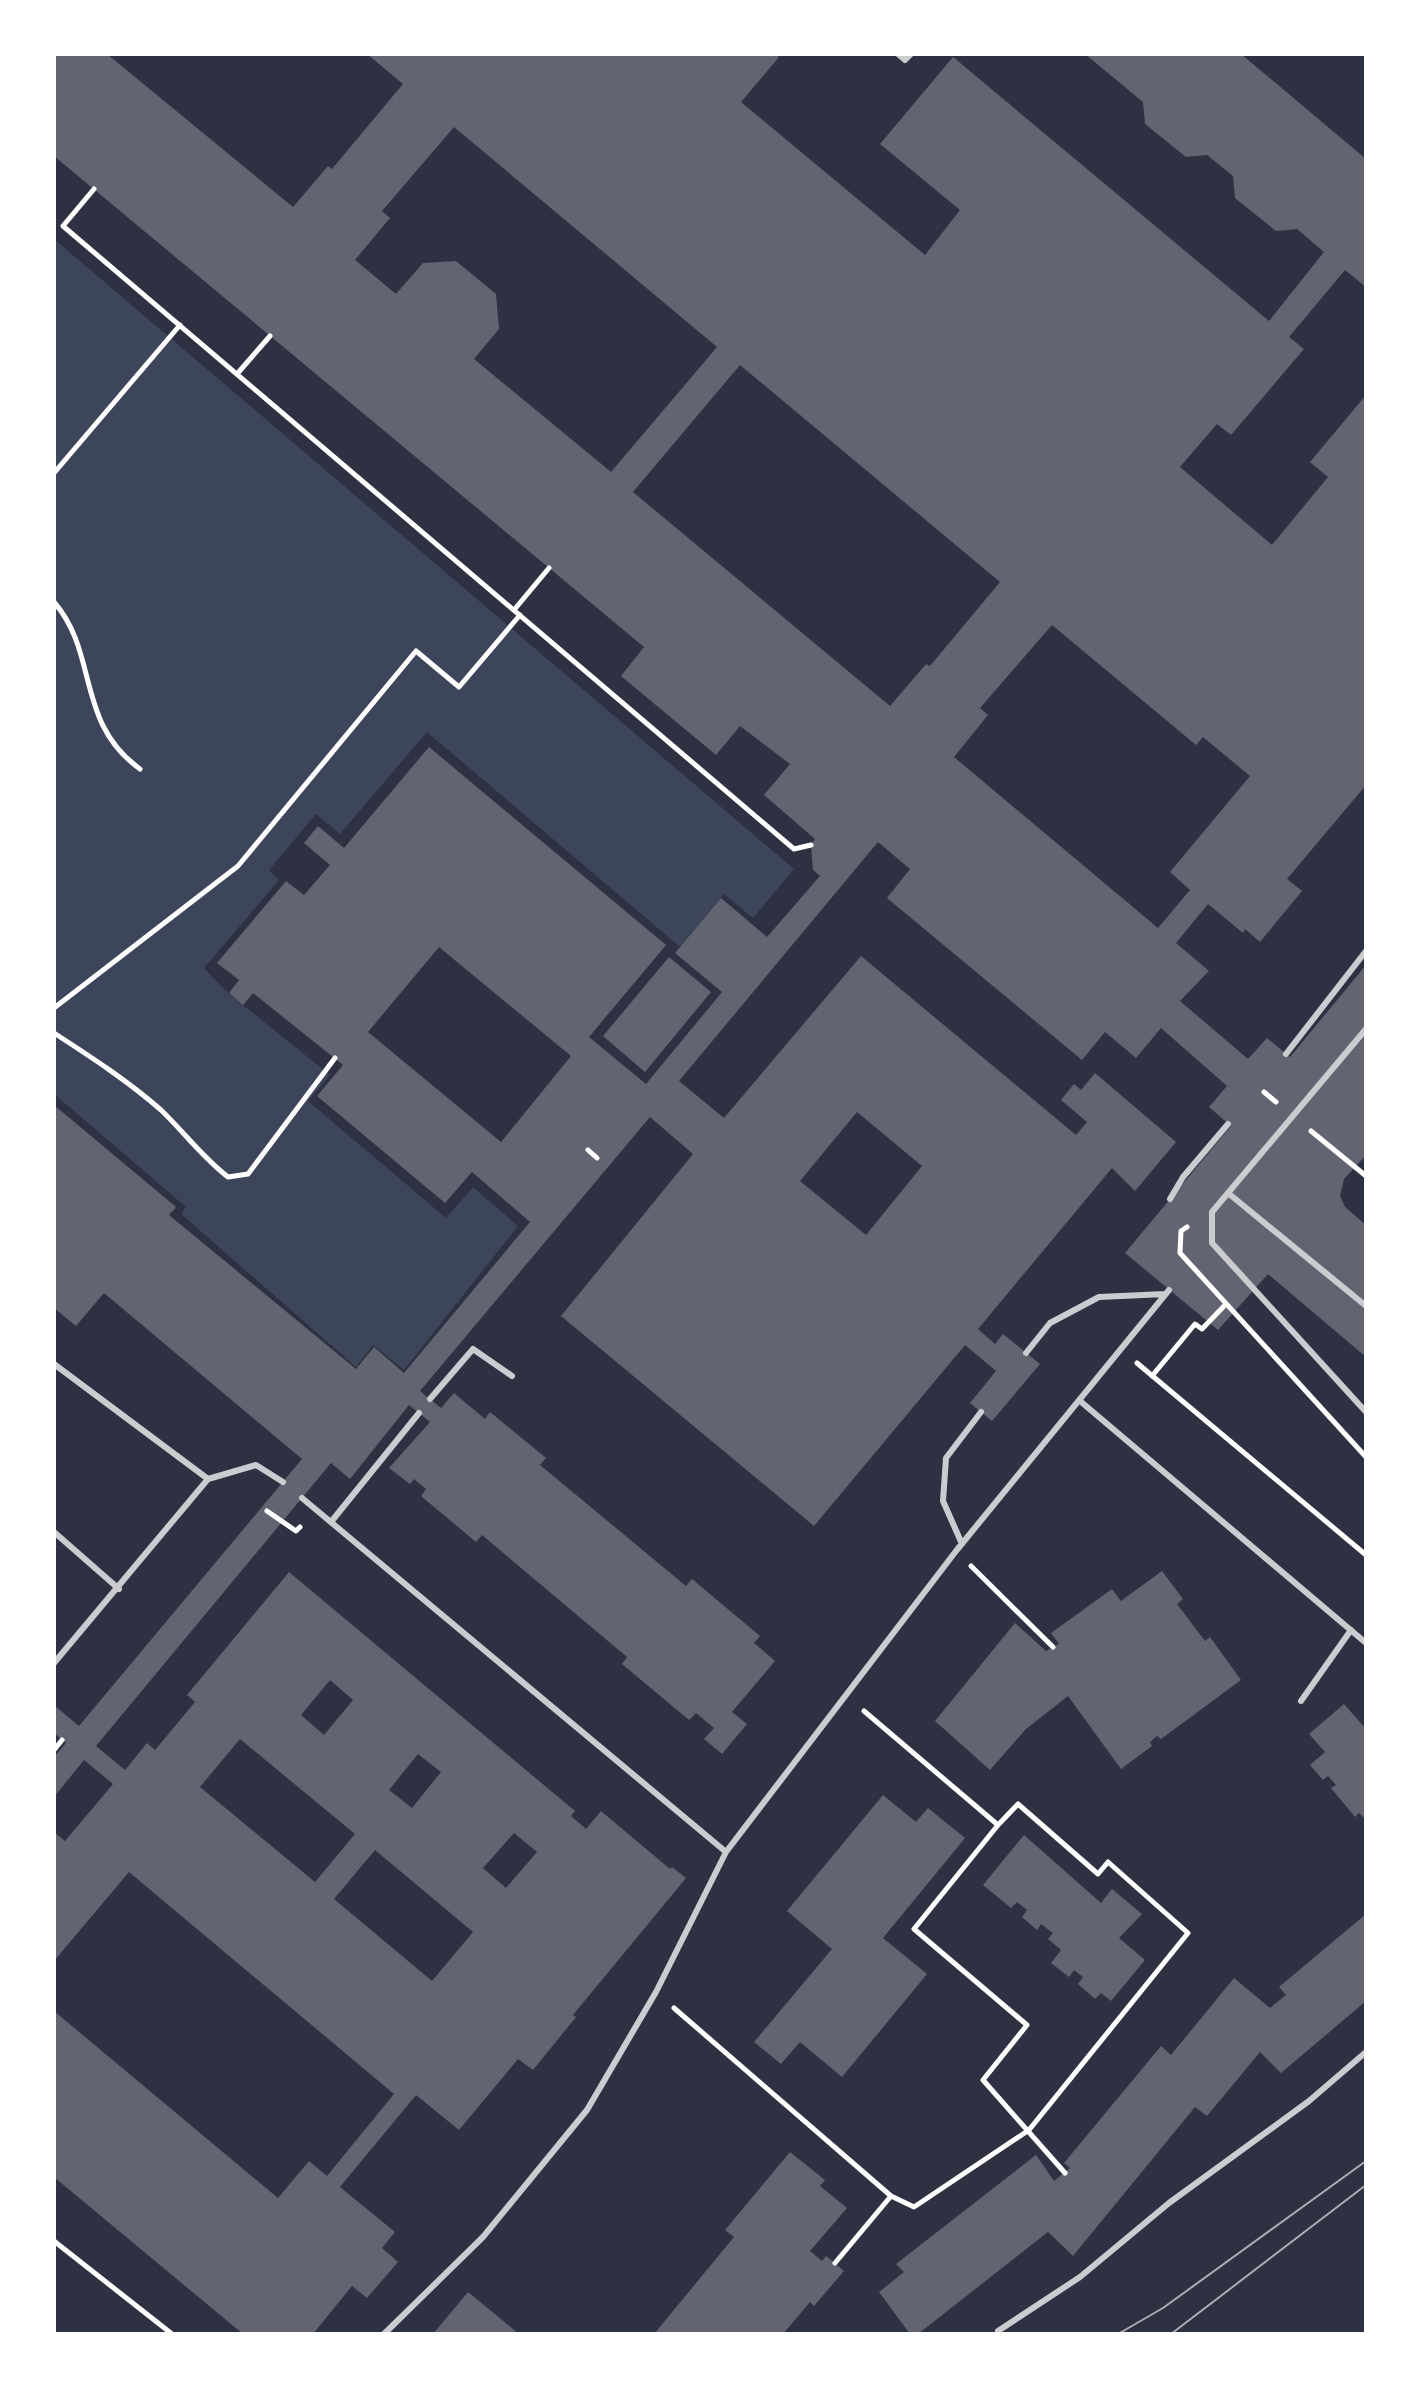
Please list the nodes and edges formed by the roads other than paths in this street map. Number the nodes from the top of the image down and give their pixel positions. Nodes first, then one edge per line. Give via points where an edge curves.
1 (898, 54) edge
2 (911, 54) edge
3 (1366, 951) edge
4 (1366, 1029) edge
5 (1286, 1054) dead end
6 (1228, 1124) dead end
7 (1228, 1193) junction
8 (1170, 1199) dead end
9 (1366, 1306) edge
10 (1026, 1353) dead end
11 (54, 1364) edge
12 (512, 1376) dead end
13 (430, 1399) dead end
14 (1080, 1401) junction
15 (981, 1412) dead end
16 (1366, 1412) edge
17 (419, 1413) dead end
18 (208, 1479) junction
19 (283, 1482) dead end
20 (302, 1498) dead end
21 (331, 1522) junction
22 (54, 1532) edge
23 (962, 1544) junction
24 (119, 1589) junction
25 (1351, 1630) junction
26 (1366, 1643) edge
27 (54, 1663) edge
28 (1301, 1701) dead end
29 (726, 1852) junction
30 (1366, 2052) edge
31 (998, 2331) dead end
32 (384, 2334) edge

1 - 2 lane via 905,60
3 - 5 lane
4 - 7 lane
6 - 8 lane
7 - 9 lane
7 - 16 lane via 1212,1212 1212,1243
10 - 14 lane via 1050,1323 1099,1297 1167,1292
11 - 18 lane
12 - 13 lane via 473,1349
14 - 23 lane
14 - 25 lane
15 - 23 lane via 946,1458 943,1501
17 - 21 lane
18 - 19 lane via 256,1465
18 - 24 lane
20 - 21 lane
21 - 29 lane
22 - 24 lane
23 - 29 lane
24 - 27 lane
25 - 26 lane
25 - 28 lane
29 - 32 lane via 656,1992 587,2110 483,2237
30 - 31 lane via 1080,2277

